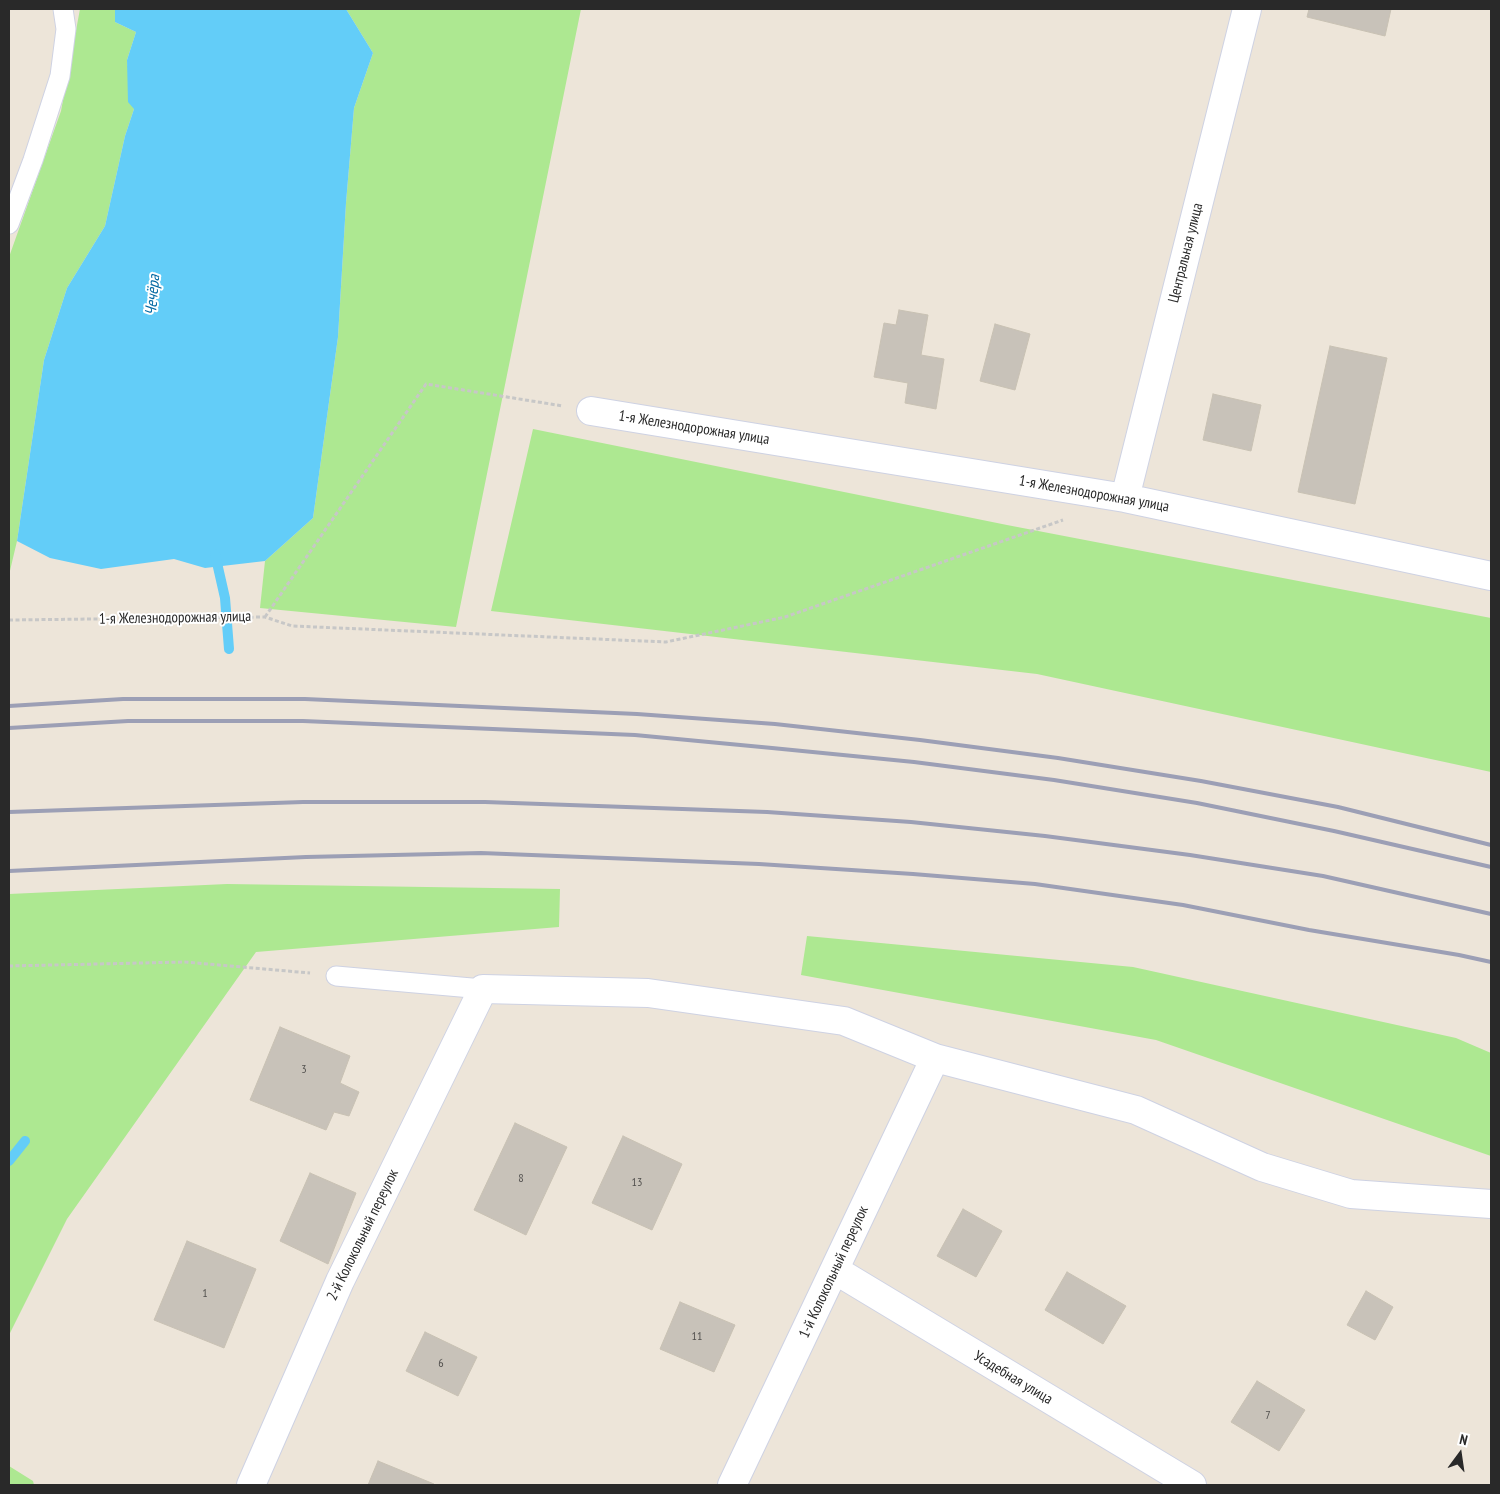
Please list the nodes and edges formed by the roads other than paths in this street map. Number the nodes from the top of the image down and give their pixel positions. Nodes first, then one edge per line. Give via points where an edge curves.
1 (63, 9) edge
2 (1247, 9) edge
3 (9, 224) edge
4 (591, 411) road end
5 (1124, 498) junction
6 (1491, 576) edge
7 (336, 976) road end
8 (483, 989) junction
9 (936, 1058) junction
10 (1491, 1204) edge
11 (835, 1270) junction
12 (251, 1485) edge
13 (732, 1485) edge
14 (1192, 1485) edge

1 - 3 lane via 66,29 60,76
2 - 5 street, Центральная улица
4 - 5 street, 1-я Железнодорожная улица
5 - 6 street, 1-я Железнодорожная улица
7 - 8 lane
8 - 9 street via 648,992 844,1021
8 - 12 street, 2-й Колокольный переулок via 340,1281
9 - 10 street via 1136,1110 1262,1167 1351,1194
9 - 11 street, 1-й Колокольный переулок
11 - 13 street, 1-й Колокольный переулок
11 - 14 street, Усадебная улица

